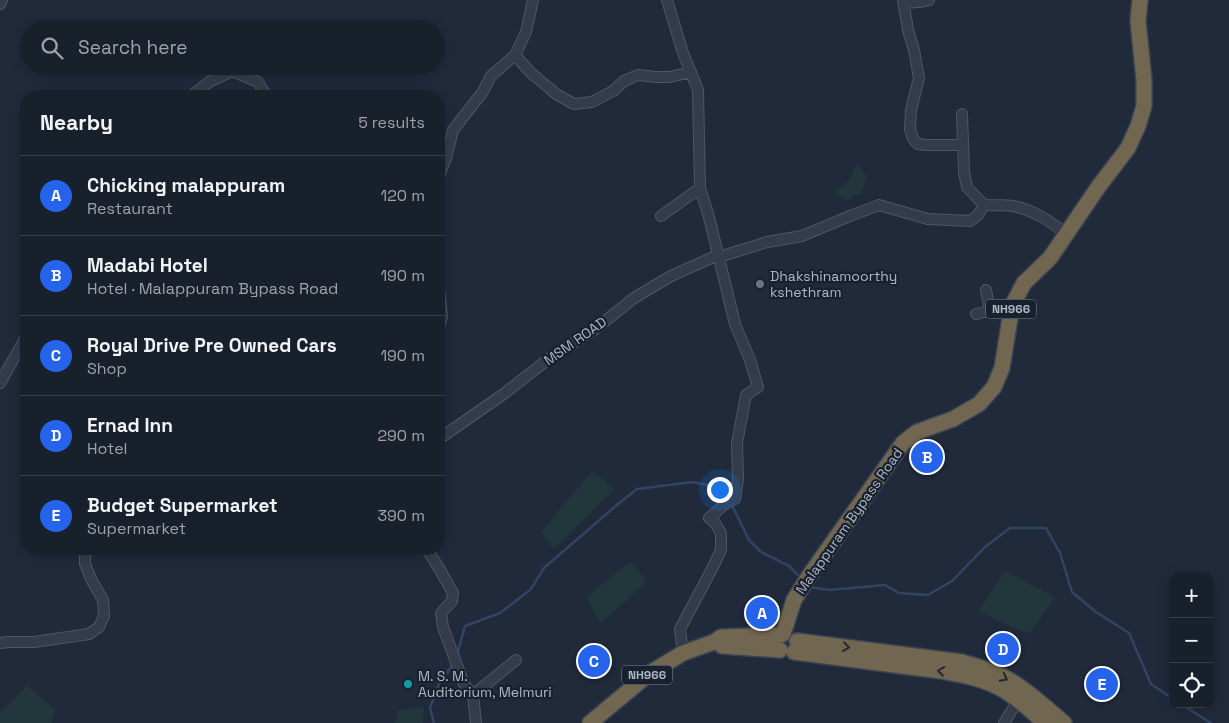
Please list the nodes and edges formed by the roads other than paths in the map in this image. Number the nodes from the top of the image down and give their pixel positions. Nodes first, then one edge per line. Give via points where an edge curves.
1 (2, 0) edge
2 (533, 0) edge
3 (668, 0) edge
4 (929, 0) edge
5 (1140, 0) edge
6 (903, 1) edge
7 (0, 4) edge
8 (515, 55) junction
9 (691, 72) junction
10 (224, 75) edge
11 (241, 75) edge
12 (199, 90) edge
13 (263, 90) edge
14 (962, 114) dead end
15 (963, 145) junction
16 (445, 161) edge
17 (700, 188) junction
18 (984, 205) junction
19 (662, 216) dead end
20 (1066, 234) junction
21 (718, 256) junction
22 (986, 290) dead end
23 (1012, 306) junction
24 (990, 311) junction
25 (976, 314) dead end
26 (20, 347) edge
27 (0, 382) edge
28 (445, 435) edge
29 (85, 555) edge
30 (431, 555) edge
31 (789, 641) junction
32 (0, 643) edge
33 (684, 654) junction
34 (516, 660) dead end
35 (473, 695) junction
36 (1018, 700) junction
37 (476, 723) edge
38 (590, 723) edge
39 (1004, 723) edge
40 (1045, 723) edge
41 (1064, 723) edge

1 - 7 street
2 - 8 street via 526,32
3 - 9 street
4 - 6 street
5 - 20 highway, Malappuram Bypass Road / NH966 via 1144,106 1138,126 1128,148
6 - 15 street via 919,78 911,110 913,139 926,146
8 - 9 street via 556,94 574,104 592,102 638,75 656,78
8 - 16 street via 490,76 482,94 453,130
9 - 17 street via 698,90
10 - 12 street
11 - 13 street via 258,82
14 - 15 street
15 - 18 street via 967,187
17 - 19 street
17 - 21 street
18 - 20 street via 1013,206 1031,211
18 - 21 street, MSM ROAD via 970,221 928,219 879,205 802,236
20 - 23 highway, Malappuram Bypass Road / NH966 via 1050,258 1024,283
21 - 28 street, MSM ROAD via 671,276 634,298
21 - 33 street via 735,324 758,387 746,395 737,443 738,480 730,501 709,518 716,523 720,533 721,550 680,629
22 - 24 street
23 - 24 street
23 - 31 highway, Malappuram Bypass Road / NH966 via 1002,368 994,387 979,404 953,419 917,432 903,443 794,600
24 - 25 street
26 - 27 street
29 - 32 street via 91,580 103,600 104,616 99,627 89,634
30 - 35 street via 453,593 452,601 442,613 443,627 464,684
31 - 33 highway, NH966 via 735,646 714,642
36 -> 31 highway via 1004,690 962,675
31 -> 41 highway via 962,662 979,667 1016,684
33 - 38 highway, NH966 via 650,673
34 - 35 street
35 - 37 street
36 - 39 street
36 - 40 highway

